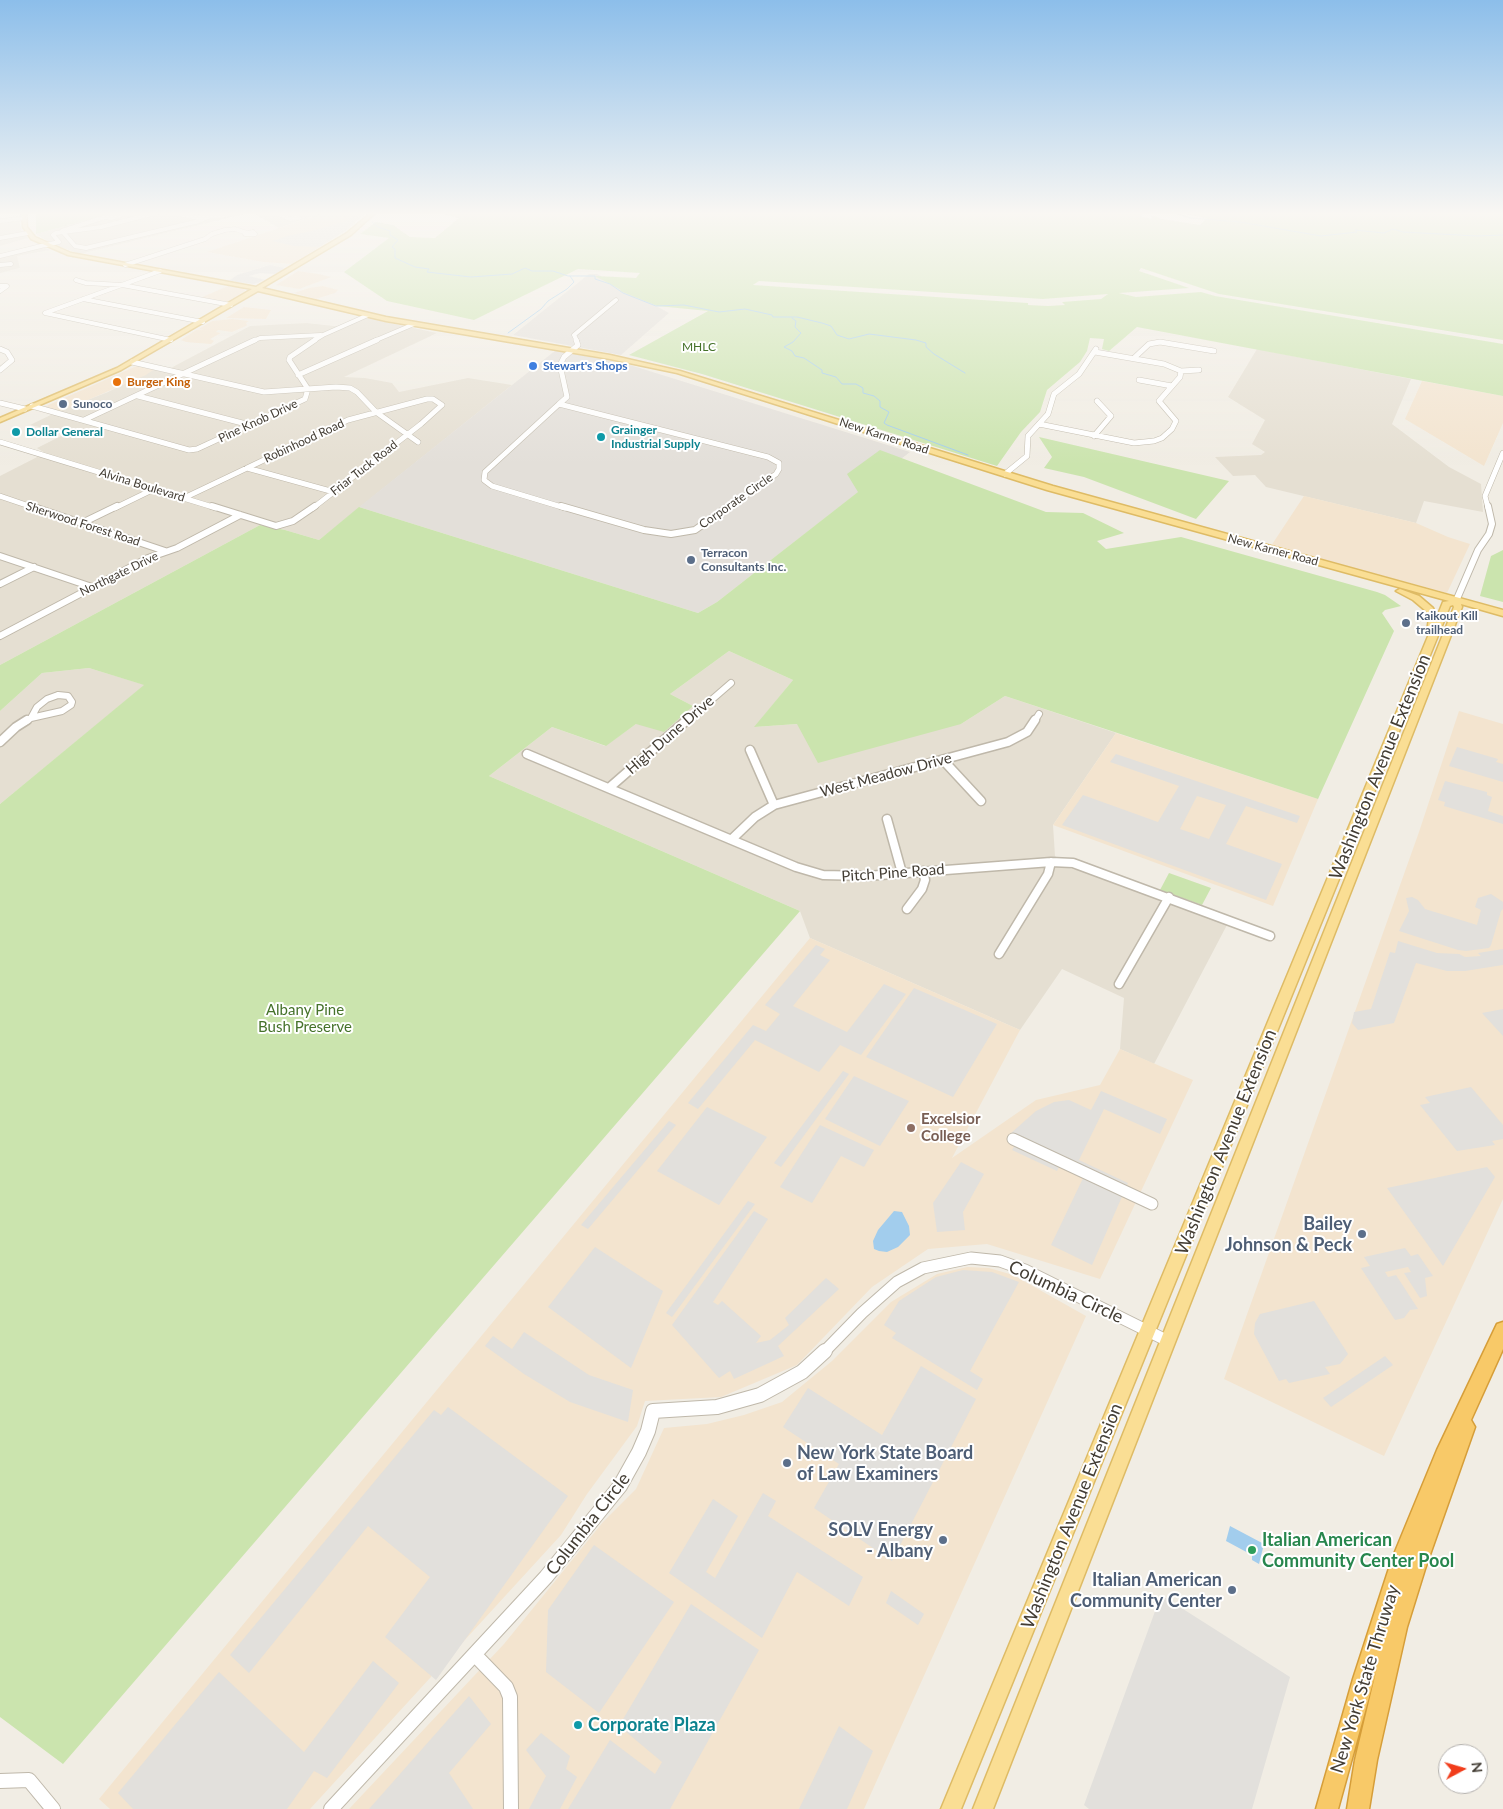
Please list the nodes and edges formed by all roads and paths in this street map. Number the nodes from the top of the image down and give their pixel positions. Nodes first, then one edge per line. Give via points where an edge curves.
1 (89, 296) edge
2 (184, 296) edge
3 (245, 296) edge
4 (292, 296) edge
5 (82, 299) junction
6 (616, 300) dead end
7 (231, 305) junction
8 (368, 315) junction
9 (203, 322) junction
10 (414, 324) junction
11 (324, 335) junction
12 (171, 340) junction
13 (0, 349) edge
14 (571, 350) junction
15 (1214, 351) dead end
16 (589, 353) junction
17 (564, 357) junction
18 (1134, 358) junction
19 (132, 362) junction
20 (0, 370) edge
21 (1200, 370) dead end
22 (1181, 371) junction
23 (186, 373) junction
24 (298, 374) junction
25 (1139, 380) dead end
26 (1172, 386) junction
27 (308, 389) junction
28 (138, 396) junction
29 (1096, 401) dead end
30 (0, 403) edge
31 (560, 404) junction
32 (32, 406) junction
33 (442, 407) joint
34 (0, 408) edge
35 (25, 409) junction
36 (376, 412) junction
37 (16, 413) junction
38 (0, 420) edge
39 (84, 420) junction
40 (1038, 424) junction
41 (250, 425) junction
42 (407, 435) junction
43 (1094, 436) junction
44 (0, 442) edge
45 (418, 442) dead end
46 (1147, 443) junction
47 (1154, 449) dead end
48 (1503, 453) edge
49 (247, 468) junction
50 (1005, 474) junction
51 (154, 489) junction
52 (334, 492) junction
53 (0, 496) edge
54 (184, 498) junction
55 (240, 515) junction
56 (82, 523) junction
57 (284, 525) joint
58 (165, 551) junction
59 (0, 556) edge
60 (34, 567) junction
61 (1347, 571) junction
62 (0, 584) edge
63 (92, 587) junction
64 (1456, 601) junction
65 (1503, 613) edge
66 (0, 636) edge
67 (1428, 648) junction
68 (731, 683) dead end
69 (1039, 714) dead end
70 (31, 718) junction
71 (0, 742) edge
72 (750, 750) dead end
73 (527, 754) dead end
74 (944, 760) junction
75 (609, 788) junction
76 (981, 801) dead end
77 (774, 805) junction
78 (887, 819) dead end
79 (732, 839) junction
80 (1051, 862) junction
81 (923, 871) junction
82 (902, 873) junction
83 (1170, 897) junction
84 (907, 909) dead end
85 (1270, 936) dead end
86 (999, 954) dead end
87 (1119, 984) dead end
88 (1013, 1139) dead end
89 (1152, 1204) dead end
90 (1503, 1330) edge
91 (1148, 1331) junction
92 (1168, 1341) junction
93 (1493, 1355) junction
94 (475, 1655) junction
95 (0, 1781) edge
96 (53, 1809) edge
97 (331, 1809) edge
98 (511, 1809) edge
99 (951, 1809) edge
100 (983, 1809) edge
101 (1327, 1809) edge
102 (1358, 1809) edge

1 - 5 street
2 - 7 street
3 - 7 main road
4 - 8 main road, New Karner Road
5 - 9 street
5 - 12 street via 45,313
6 - 14 street via 577,331 574,335 578,345
7 - 9 main road
8 - 10 main road, New Karner Road
8 - 11 street, Pine Knob Drive
9 - 12 main road
10 - 14 main road, New Karner Road
10 - 24 street
11 - 23 street via 263,337
11 - 24 street, Pine Knob Drive via 289,358
12 - 19 main road
13 - 20 street via 7,352 12,360
14 - 16 main road, New Karner Road
14 - 17 street
15 - 18 street via 1160,342 1149,344
16 - 17 street
16 - 50 main road, New Karner Road via 690,375
17 - 31 street via 560,368 568,394
18 - 22 street
18 - 40 street via 1096,350 1079,374 1054,394 1048,414
19 - 23 street
19 - 32 main road
21 - 22 street
22 - 26 street
23 - 27 street via 264,392
23 - 28 street
24 - 27 street, Pine Knob Drive
25 - 26 street
26 - 46 street via 1159,401 1174,416 1175,425 1162,438
27 - 36 street via 350,388
27 - 41 street, Pine Knob Drive via 305,399
28 - 39 street
28 - 41 street
29 - 43 street via 1111,416
30 - 35 street
31 - 31 street, Corporate Circle via 485,472 484,480 492,486 570,509 644,530 671,534 694,530 704,524 779,469 779,463 768,456
32 - 35 main road
32 - 39 street
33 - 36 street, Robinhood Road via 430,398
33 - 42 street, Friar Tuck Road
34 - 37 street
35 - 37 main road
36 - 42 street
36 - 49 street, Robinhood Road via 339,423
37 - 38 main road
39 - 41 street, Pine Knob Drive via 194,450
40 - 43 street
40 - 50 street via 1028,436 1024,460
42 - 45 street
42 - 52 street, Friar Tuck Road
43 - 46 street via 1126,443
44 - 51 street, Alvina Boulevard
46 - 47 street
48 - 64 street via 1485,496 1492,524 1489,534 1478,550
49 - 52 street
49 - 54 street, Robinhood Road
50 - 61 main road, New Karner Road
51 - 54 street, Alvina Boulevard
51 - 56 street
52 - 57 street, Friar Tuck Road via 301,517
53 - 56 street, Sherwood Forest Road
54 - 55 street, Alvina Boulevard
55 - 57 street, Alvina Boulevard via 270,525
55 - 58 street, Northgate Drive
56 - 58 street, Sherwood Forest Road
58 - 63 street, Northgate Drive
59 - 60 street
60 - 62 street
60 - 63 street
61 - 64 main road, New Karner Road
61 - 67 main road via 1410,595 1426,606 1433,618
63 - 66 street, Northgate Drive
64 - 65 main road, New Karner Road
64 - 67 main road, Washington Avenue Extension via 1446,604
64 - 92 main road, Washington Avenue Extension via 1458,607
67 - 91 main road, Washington Avenue Extension
68 - 75 street, High Dune Drive
69 - 74 street, West Meadow Drive via 1022,736
70 - 70 street via 67,708 71,705 71,698 52,696 37,708
70 - 71 street
72 - 77 street
73 - 75 street, Pitch Pine Road
74 - 76 street
74 - 77 street, West Meadow Drive
75 - 79 street, Pitch Pine Road
77 - 79 street, West Meadow Drive via 755,817
78 - 82 street
79 - 82 street, Pitch Pine Road via 823,875
80 - 81 street, Pitch Pine Road
80 - 83 street, Pitch Pine Road via 1082,865
80 - 86 street via 1048,874
81 - 82 street, Pitch Pine Road
81 - 84 street via 922,889
83 - 85 street, Pitch Pine Road
83 - 87 street
88 - 89 street
90 - 93 highway, New York State Thruway
91 - 92 street, Columbia Circle
91 - 94 street, Columbia Circle via 1030,1272 1000,1261 971,1258 923,1268 897,1282 818,1359 779,1386 760,1395 717,1406 653,1411 648,1432 620,1486 546,1578
91 - 99 main road, Washington Avenue Extension
92 - 100 main road, Washington Avenue Extension
93 - 101 highway, New York State Thruway via 1444,1457 1402,1560 1363,1679
93 - 102 highway via 1431,1523 1397,1627
94 - 97 street, Columbia Circle
94 - 98 street via 506,1687 510,1697
95 - 96 street via 30,1780

